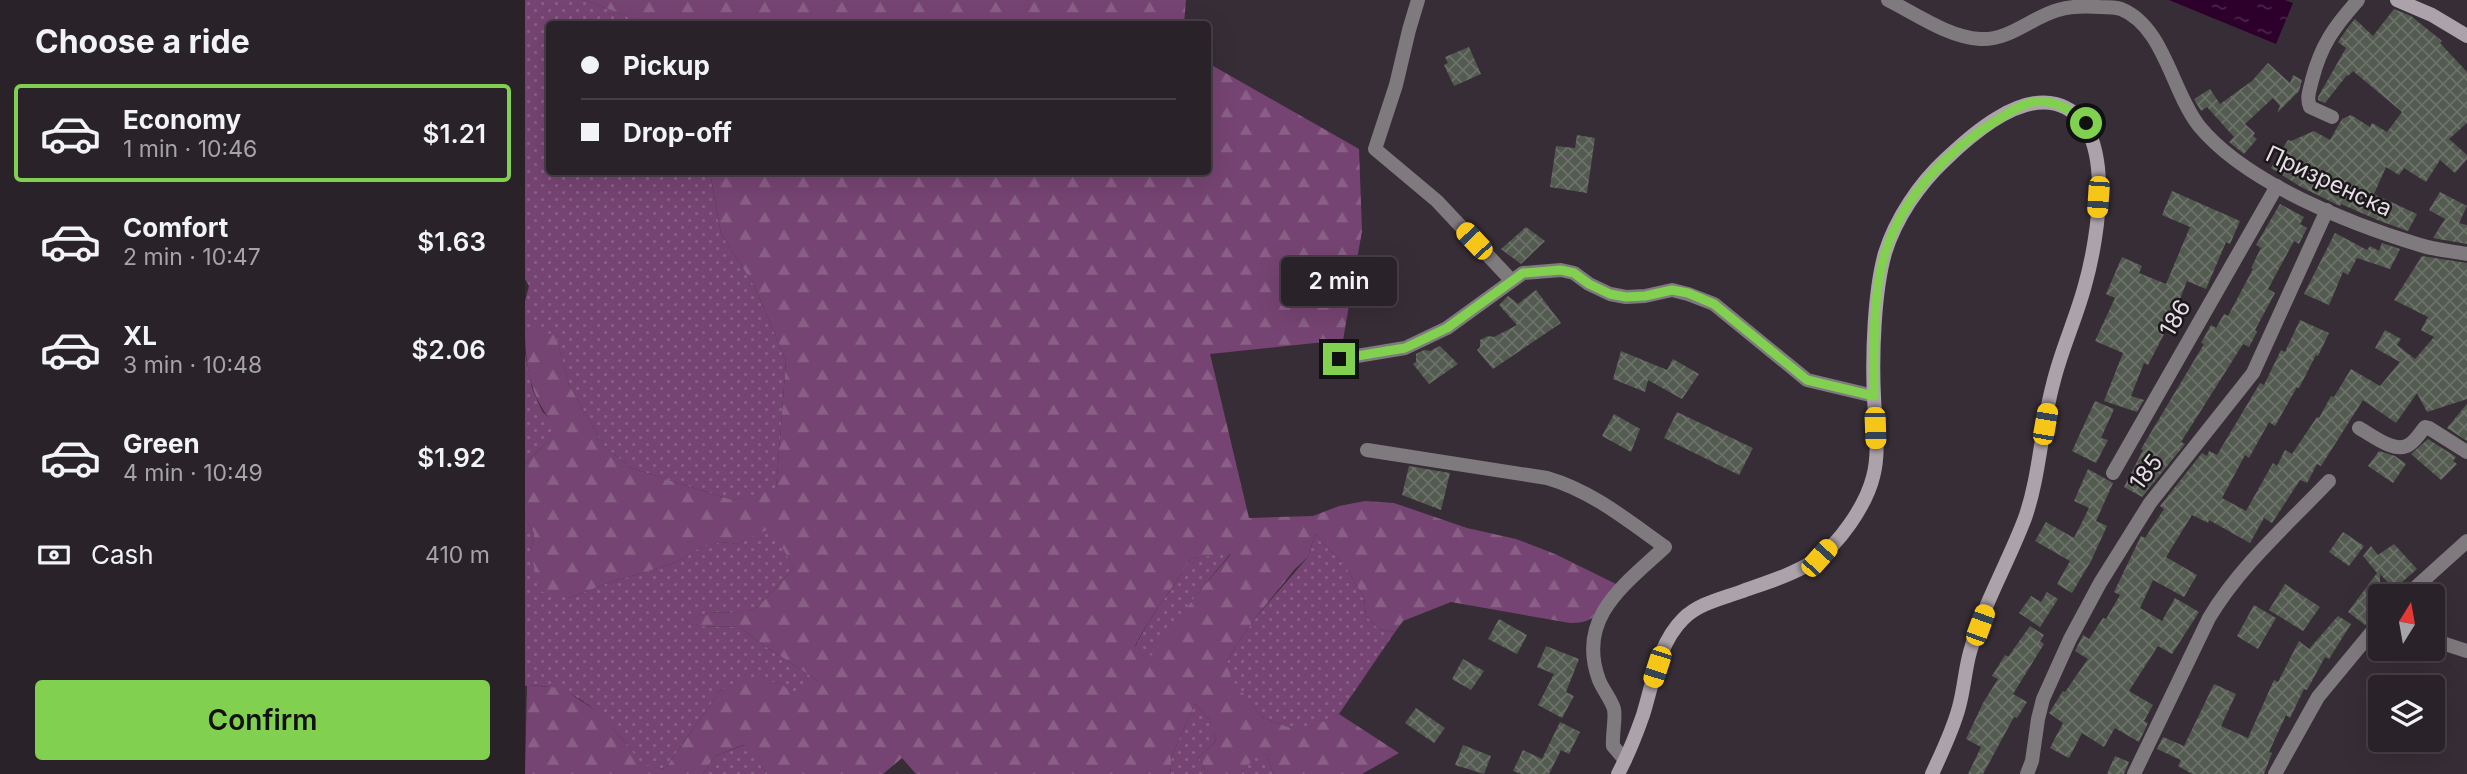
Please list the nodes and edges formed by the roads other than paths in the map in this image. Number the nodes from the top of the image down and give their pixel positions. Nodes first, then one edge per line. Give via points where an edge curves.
1 (1418, 0) edge
2 (1888, 0) edge
3 (2358, 0) edge
4 (2397, 0) edge
5 (2467, 36) edge
6 (2332, 117) dead end
7 (2277, 186) junction
8 (2327, 210) junction
9 (2467, 254) edge
10 (1511, 280) junction
11 (1339, 359) dead end
12 (1874, 396) junction
13 (2359, 428) dead end
14 (1367, 450) dead end
15 (2467, 452) edge
16 (2113, 473) dead end
17 (2329, 481) dead end
18 (2467, 541) edge
19 (2420, 584) edge
20 (2368, 637) edge
21 (2445, 644) edge
22 (2467, 651) edge
23 (1625, 760) junction
24 (1618, 774) edge
25 (1932, 774) edge
26 (2027, 774) edge
27 (2134, 774) edge
28 (2275, 774) edge

1 - 10 street via 1375,149 1437,201
2 - 7 street, Призренска via 1953,33 1980,40 1999,37 2057,10 2120,8 2148,29 2198,124 2223,152
3 - 6 street via 2334,27 2319,56 2307,99 2310,107
4 - 5 main road
7 - 8 street, Призренска
7 - 16 street, 186
8 - 9 street, Призренска via 2422,246
8 - 26 street, 185 via 2253,373 2150,503 2070,639 2043,699
10 - 11 street via 1447,328 1405,348
10 - 12 street via 1523,273 1561,270 1626,297 1672,290 1688,293 1714,304 1807,380
12 - 23 main road via 1874,477 1853,521 1819,558 1706,604 1681,621 1664,649
12 - 25 main road via 1875,324 1885,254 1909,203 1947,158 2016,108 2034,102 2074,111 2086,123 2096,152 2095,242 2051,391 2025,516 1970,650 1959,705
13 - 15 street via 2400,448 2408,446 2425,427 2430,428
14 - 23 street via 1571,485 1665,547 1607,604 1592,646 1600,681 1614,709 1613,746
17 - 27 street via 2222,595
18 - 19 street
20 - 28 street via 2318,697
21 - 22 street
23 - 24 main road

